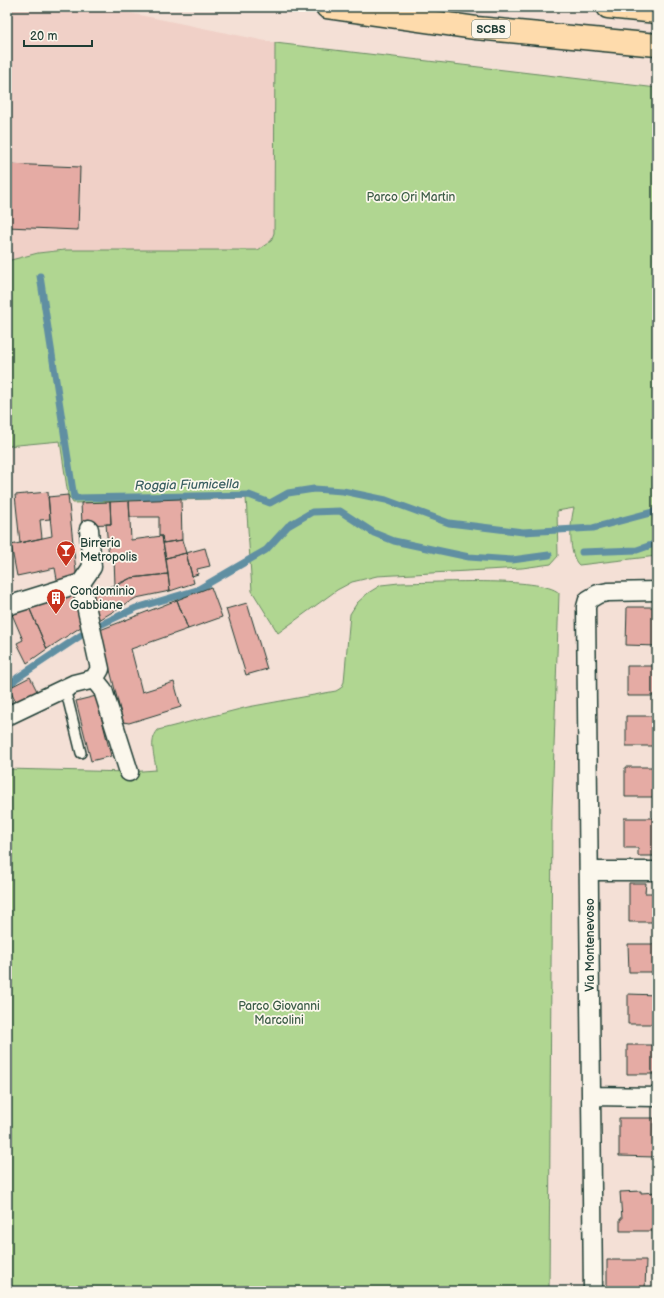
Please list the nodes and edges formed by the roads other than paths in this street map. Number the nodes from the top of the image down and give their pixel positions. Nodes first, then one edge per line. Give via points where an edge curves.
1 (327, 7) edge
2 (608, 7) edge
3 (657, 12) edge
4 (657, 45) edge
5 (89, 529) dead end
6 (81, 583) junction
7 (657, 591) edge
8 (7, 606) edge
9 (94, 679) junction
10 (65, 688) junction
11 (7, 716) edge
12 (81, 753) dead end
13 (129, 772) dead end
14 (590, 871) junction
15 (657, 872) edge
16 (590, 1096) junction
17 (657, 1097) edge
18 (593, 1291) edge

1 - 4 highway, SCBS via 476,28
2 - 3 highway
5 - 6 street via 92,567
6 - 8 street
6 - 9 street via 100,670
7 - 14 street, Via Montenevoso via 598,594 588,600 586,607
9 - 10 street
9 - 13 street via 103,690
10 - 11 street
10 - 12 lane
14 - 15 street
14 - 16 street, Via Montenevoso
16 - 17 street
16 - 18 street, Via Montenevoso

